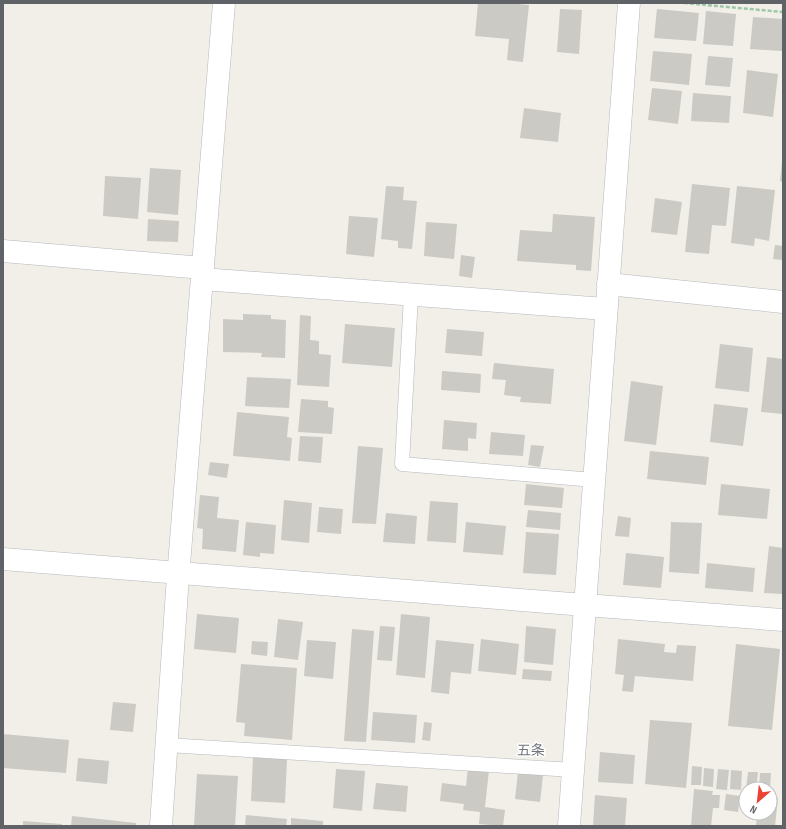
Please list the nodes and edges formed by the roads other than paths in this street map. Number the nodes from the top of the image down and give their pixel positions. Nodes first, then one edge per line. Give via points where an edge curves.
1 (224, 3) edge
2 (629, 3) edge
3 (3, 251) edge
4 (203, 273) junction
5 (608, 284) junction
6 (411, 295) junction
7 (783, 302) edge
8 (606, 309) junction
9 (594, 480) junction
10 (3, 559) edge
11 (179, 572) junction
12 (585, 605) junction
13 (783, 620) edge
14 (167, 745) junction
15 (574, 770) junction
16 (161, 826) edge
17 (569, 826) edge

1 - 4 street
2 - 5 street
3 - 4 street
4 - 6 street
4 - 11 street
5 - 7 street
5 - 8 street
6 - 8 street
6 - 9 lane via 402,464
8 - 9 street
9 - 12 street
10 - 11 street
11 - 12 street
11 - 14 street
12 - 13 street
12 - 15 street
14 - 15 lane
14 - 16 street
15 - 17 street

